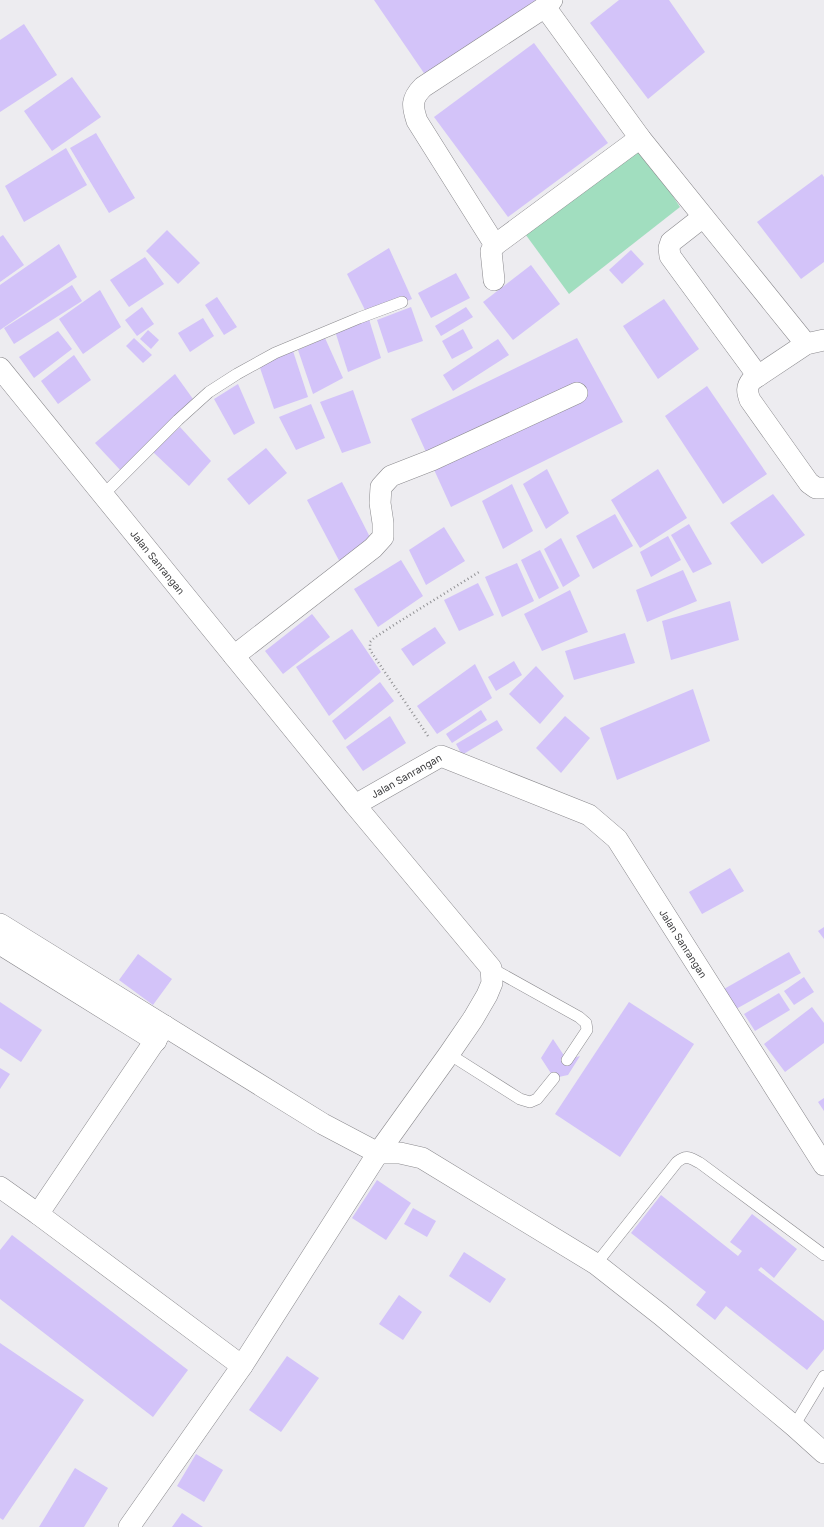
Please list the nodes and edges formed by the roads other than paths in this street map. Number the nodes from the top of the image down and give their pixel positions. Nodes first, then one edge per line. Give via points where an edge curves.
1 (549, 3) edge
2 (640, 138) junction
3 (703, 217) junction
4 (495, 245) junction
5 (494, 280) dead end
6 (402, 302) dead end
7 (815, 342) edge
8 (0, 368) edge
9 (758, 376) junction
10 (577, 392) dead end
11 (824, 488) edge
12 (103, 495) junction
13 (234, 656) junction
14 (355, 805) junction
15 (0, 924) edge
16 (0, 944) edge
17 (491, 968) junction
18 (161, 1034) junction
19 (450, 1054) junction
20 (567, 1060) dead end
21 (554, 1078) dead end
22 (378, 1153) junction
23 (824, 1165) edge
24 (0, 1187) edge
25 (38, 1214) junction
26 (824, 1255) edge
27 (596, 1264) junction
28 (242, 1366) junction
29 (824, 1376) edge
30 (794, 1426) junction
31 (824, 1454) edge
32 (129, 1527) edge

1 - 2 street
1 - 4 street via 423,87 416,95 413,108 418,121
2 - 3 street
2 - 4 street
3 - 7 street
3 - 9 street via 671,242 670,256
4 - 5 street via 491,251
6 - 12 lane via 275,353 209,392
7 - 9 street
8 - 12 street, Jalan Sanrangan
9 - 11 street via 748,384 750,400 809,483 816,488
10 - 13 street via 432,460 391,476 381,487 383,537 373,548
12 - 13 street, Jalan Sanrangan
13 - 14 street, Jalan Sanrangan
14 - 17 street
14 - 23 street, Jalan Sanrangan via 441,756 589,815 617,838
15 - 18 street
16 - 18 street
17 - 19 street via 492,984 487,995
17 - 20 lane via 580,1017 586,1023 587,1030
18 - 22 street
18 - 25 street
19 - 21 lane via 520,1099 530,1102 537,1099
19 - 22 street
22 - 27 street via 400,1153 422,1158
22 - 28 street
24 - 25 street
25 - 28 street
26 - 27 lane via 700,1163 688,1157 677,1162
27 - 30 street
28 - 32 street
29 - 30 lane
30 - 31 street

